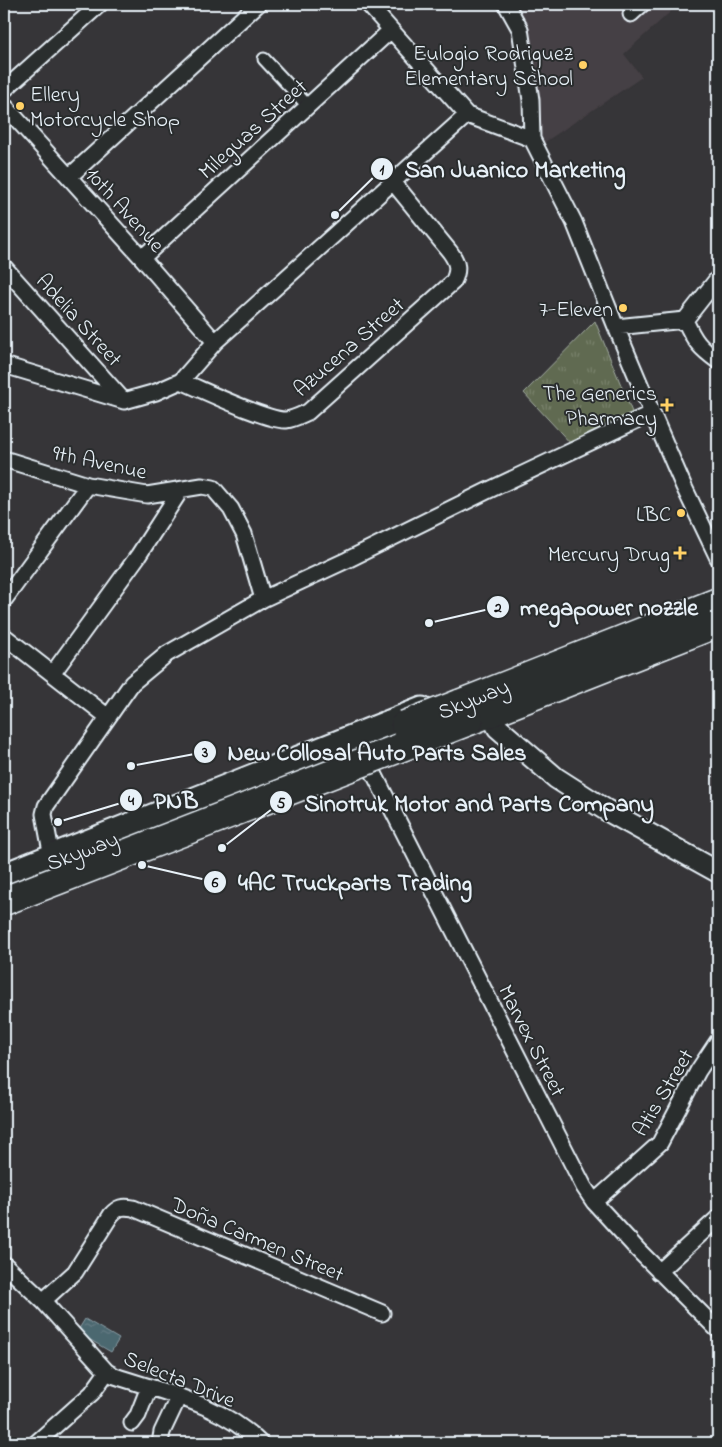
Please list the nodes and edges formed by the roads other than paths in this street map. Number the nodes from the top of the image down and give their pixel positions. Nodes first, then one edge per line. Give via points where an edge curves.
1 (100, 4) edge
2 (258, 4) edge
3 (368, 4) edge
4 (506, 4) edge
5 (392, 30) junction
6 (264, 59) dead end
7 (4, 90) edge
8 (4, 105) edge
9 (308, 106) junction
10 (467, 115) junction
11 (532, 139) junction
12 (69, 178) junction
13 (393, 182) junction
14 (142, 258) junction
15 (4, 267) edge
16 (718, 278) edge
17 (685, 320) junction
18 (616, 327) junction
19 (215, 342) junction
20 (718, 362) edge
21 (4, 365) edge
22 (182, 381) junction
23 (124, 400) junction
24 (652, 413) junction
25 (4, 459) edge
26 (88, 485) junction
27 (180, 491) junction
28 (718, 558) edge
29 (264, 599) junction
30 (4, 600) edge
31 (717, 609) edge
32 (4, 636) edge
33 (53, 673) junction
34 (491, 715) junction
35 (108, 717) junction
36 (355, 737) junction
37 (368, 761) junction
38 (52, 856) junction
39 (718, 872) edge
40 (4, 876) edge
41 (4, 880) edge
42 (4, 900) edge
43 (4, 906) edge
44 (718, 1041) edge
45 (594, 1202) junction
46 (718, 1218) edge
47 (4, 1264) edge
48 (659, 1272) junction
49 (43, 1301) junction
50 (382, 1313) dead end
51 (718, 1330) edge
52 (107, 1372) junction
53 (149, 1387) junction
54 (179, 1396) junction
55 (132, 1423) dead end
56 (44, 1440) edge
57 (160, 1443) edge
58 (260, 1443) edge

1 - 7 street
2 - 12 street
3 - 5 street
4 - 11 street via 520,30 531,100
5 - 9 street, Mileguas Street
5 - 10 street
6 - 9 street
8 - 12 street, 10th Avenue
9 - 14 street, Mileguas Street
10 - 11 street
10 - 13 street
11 - 18 street via 574,222
12 - 14 street, 10th Avenue
13 - 19 street
13 - 22 street, Azucena Street via 456,260 458,268 453,282 308,412 297,417 286,420 268,416
14 - 19 street, 10th Avenue
15 - 23 street, Adelia Street
16 - 17 street
17 - 18 street
17 - 20 street via 693,339
18 - 24 street
19 - 22 street
21 - 23 street
22 - 23 street
24 - 28 street
24 - 29 street
25 - 26 street, 9th Avenue
26 - 27 street, 9th Avenue via 147,495
26 - 30 street
27 - 29 street, 9th Avenue via 202,486 213,488 231,509 244,534
27 - 33 street via 138,556
29 - 35 street via 167,654 132,684
31 - 34 main road
31 - 36 main road via 536,665
31 - 41 highway, Skyway, bridge
31 - 42 highway, Skyway, bridge
32 - 33 street
33 - 35 street
34 - 37 main road
34 - 39 street via 498,728 556,778 606,810
35 - 38 street via 46,806 44,814
36 - 37 street, Marvex Street
36 - 38 main road
37 - 43 main road
37 - 45 street, Marvex Street
38 - 40 main road
44 - 45 street, Atis Street via 698,1070 660,1143
45 - 48 street, Marvex Street
46 - 48 street
47 - 49 street, Selecta Drive
48 - 51 street, Marvex Street
49 - 50 street, Doña Carmen Street via 75,1272 106,1222 117,1208 124,1206
49 - 52 street, Selecta Drive
52 - 53 street, Selecta Drive
52 - 56 street via 92,1393
53 - 54 street, Selecta Drive
53 - 55 street
54 - 57 street
54 - 58 street, Selecta Drive via 222,1414

